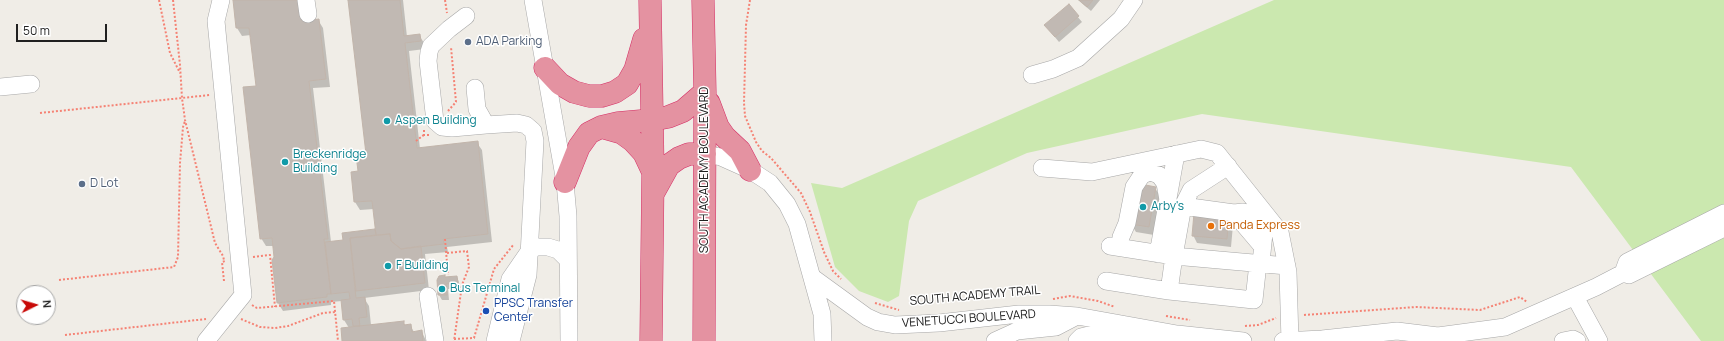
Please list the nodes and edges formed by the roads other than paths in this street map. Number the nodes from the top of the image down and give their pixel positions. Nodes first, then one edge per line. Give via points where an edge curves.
1 (222, 0) edge
2 (533, 0) edge
3 (703, 0) edge
4 (1134, 0) edge
5 (650, 9) edge
6 (466, 16) dead end
7 (545, 68) junction
8 (1032, 75) dead end
9 (31, 84) dead end
10 (0, 87) edge
11 (475, 88) dead end
12 (705, 92) junction
13 (652, 120) junction
14 (486, 125) junction
15 (601, 127) junction
16 (705, 154) junction
17 (1176, 154) junction
18 (1127, 164) junction
19 (1228, 166) junction
20 (1042, 168) dead end
21 (750, 170) junction
22 (653, 171) junction
23 (565, 182) junction
24 (652, 195) junction
25 (1175, 203) junction
26 (1724, 213) edge
27 (1724, 228) edge
28 (524, 244) junction
29 (1117, 244) junction
30 (1166, 255) junction
31 (568, 260) junction
32 (1259, 263) junction
33 (1287, 266) junction
34 (1622, 273) junction
35 (812, 277) junction
36 (1106, 281) dead end
37 (1169, 291) junction
38 (428, 296) dead end
39 (1575, 297) junction
40 (1077, 316) junction
41 (1177, 334) junction
42 (1241, 334) edge
43 (1433, 339) edge
44 (206, 341) edge
45 (435, 341) edge
46 (495, 341) edge
47 (511, 341) edge
48 (568, 341) edge
49 (651, 341) edge
50 (704, 341) edge
51 (823, 341) edge
52 (984, 341) edge
53 (995, 341) edge
54 (1004, 341) edge
55 (1077, 341) edge
56 (1283, 341) edge
57 (1290, 341) edge
58 (1563, 341) edge
59 (1577, 341) edge
60 (1599, 341) edge

1 - 44 street via 216,21 242,295
2 - 7 street
3 - 12 highway, SOUTH ACADEMY BOULEVARD
4 - 8 street via 1121,19 1078,58
5 - 7 highway via 635,70 627,84 614,92 595,96 574,92 560,84
5 - 13 highway
6 - 14 street via 431,46 429,52 435,121 442,127 452,128
7 - 23 street
9 - 10 street
11 - 14 street via 477,109
12 - 13 highway via 683,111
12 - 16 highway, SOUTH ACADEMY BOULEVARD
12 - 21 highway via 718,127 740,151
13 - 15 highway
13 - 22 highway
14 - 28 street via 517,123 526,125 532,131 535,141
15 - 22 highway via 622,133 633,140 644,153
15 - 23 highway via 589,134 579,148
16 - 21 street via 721,157
16 - 24 highway via 689,154 669,165
16 - 50 highway, SOUTH ACADEMY BOULEVARD
17 - 18 street
17 - 19 street via 1201,149 1217,153
17 - 25 street
18 - 20 street via 1092,172
18 - 29 street
19 - 25 street
19 - 33 street via 1280,232
21 - 35 street via 770,183 787,204 798,224
22 - 24 highway
23 - 31 street
24 - 49 highway
25 - 29 street via 1159,175 1150,172 1142,175 1134,187 1127,224
25 - 30 street
25 - 32 street via 1234,213 1262,246
26 - 34 street via 1627,262
27 - 34 street via 1629,276
28 - 31 street via 558,250
28 - 46 street via 510,279
28 - 47 street via 528,275
29 - 30 street
30 - 32 street
30 - 37 street
31 - 48 street
32 - 33 street
32 - 37 street via 1254,300
33 - 57 street
34 - 39 street
35 - 40 street, VENETUCCI BOULEVARD via 867,317 895,325 1019,314
35 - 51 street via 822,314
36 - 37 street
38 - 45 street
39 - 43 street via 1505,327
39 - 60 street
40 - 41 street, VENETUCCI BOULEVARD
40 - 53 street via 1056,327 1017,331
41 - 42 street, VENETUCCI BOULEVARD
41 - 55 street via 1148,341 1093,334 1081,337
43 - 57 street via 1397,331
52 - 53 street, VENETUCCI BOULEVARD
53 - 54 street, VENETUCCI BOULEVARD
56 - 57 street
58 - 59 street

